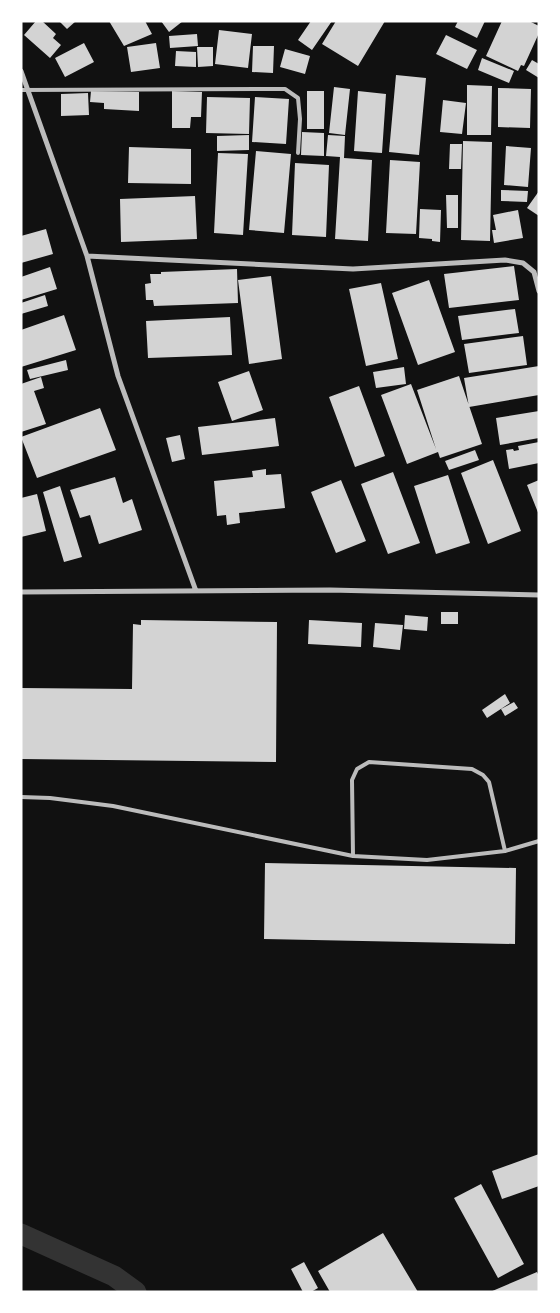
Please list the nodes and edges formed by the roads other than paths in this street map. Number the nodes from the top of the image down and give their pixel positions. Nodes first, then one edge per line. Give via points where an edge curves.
1 (21, 70) edge
2 (21, 90) edge
3 (29, 90) junction
4 (298, 153) dead end
5 (87, 256) junction
6 (539, 292) edge
7 (196, 590) junction
8 (21, 592) edge
9 (539, 595) edge
10 (21, 797) edge
11 (539, 842) edge
12 (505, 851) junction
13 (353, 856) junction

1 - 3 street
2 - 3 lane
3 - 4 lane via 284,88 298,98
3 - 5 street
5 - 6 street via 352,269 505,260 523,263 534,272
5 - 7 street via 118,376
7 - 8 street
7 - 9 street
10 - 13 lane via 113,806
11 - 12 lane
12 - 13 lane via 427,860
12 - 13 lane via 489,782 483,775 472,768 369,762 357,769 352,780

